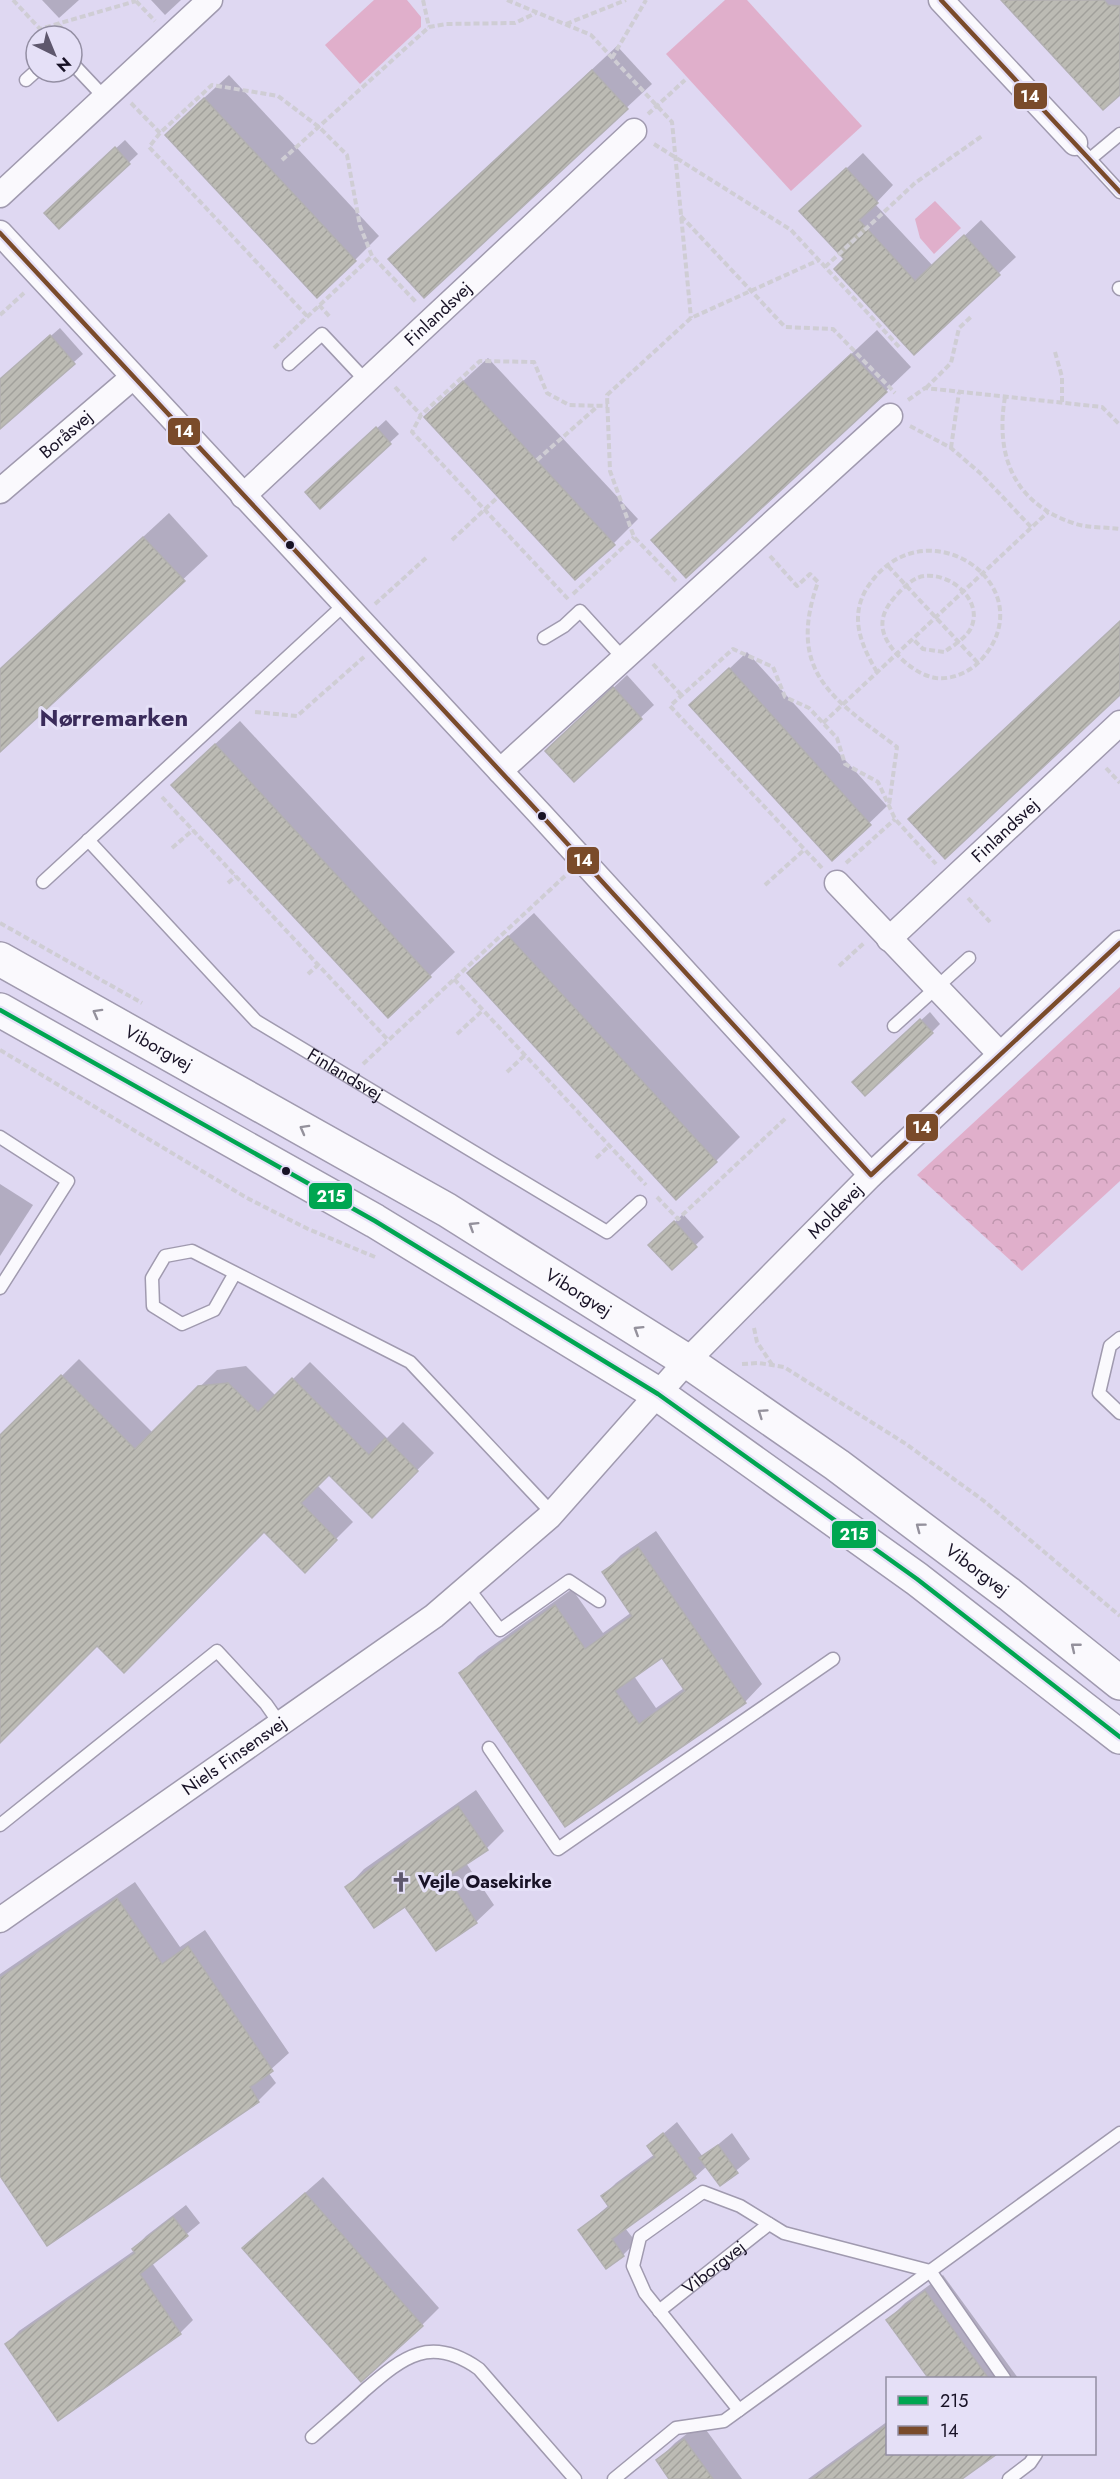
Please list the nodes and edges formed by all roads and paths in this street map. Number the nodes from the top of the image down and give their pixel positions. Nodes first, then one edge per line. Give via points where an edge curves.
1 (14, 0) edge
2 (210, 0) edge
3 (423, 0) edge
4 (626, 0) edge
5 (646, 0) edge
6 (941, 0) edge
7 (136, 1) edge
8 (537, 12) dead end
9 (36, 24) edge
10 (58, 24) edge
11 (565, 25) dead end
12 (429, 27) junction
13 (612, 58) dead end
14 (84, 76) edge
15 (685, 80) dead end
16 (105, 98) junction
17 (319, 127) junction
18 (634, 131) junction
19 (1120, 134) edge
20 (982, 136) dead end
21 (1083, 151) junction
22 (282, 160) dead end
23 (1120, 192) edge
24 (0, 195) edge
25 (681, 215) dead end
26 (0, 233) edge
27 (372, 256) junction
28 (819, 260) junction
29 (825, 267) junction
30 (42, 278) junction
31 (752, 291) junction
32 (0, 315) edge
33 (972, 315) dead end
34 (307, 316) junction
35 (433, 320) junction
36 (274, 348) dead end
37 (901, 349) dead end
38 (1055, 352) dead end
39 (289, 364) dead end
40 (133, 377) junction
41 (367, 382) junction
42 (925, 388) junction
43 (959, 392) junction
44 (1005, 397) junction
45 (1062, 403) junction
46 (599, 405) junction
47 (608, 406) junction
48 (897, 410) junction
49 (1120, 413) edge
50 (1114, 419) junction
51 (1120, 425) edge
52 (951, 448) junction
53 (537, 460) dead end
54 (0, 491) edge
55 (243, 496) junction
56 (498, 497) dead end
57 (485, 511) junction
58 (1048, 512) junction
59 (1032, 528) junction
60 (1120, 529) edge
61 (634, 537) junction
62 (452, 540) dead end
63 (754, 540) junction
64 (426, 558) dead end
65 (888, 566) junction
66 (984, 573) junction
67 (907, 586) junction
68 (963, 592) junction
69 (691, 597) junction
70 (351, 612) junction
71 (936, 618) junction
72 (544, 638) dead end
73 (913, 639) junction
74 (958, 642) junction
75 (380, 643) junction
76 (896, 654) junction
77 (623, 658) junction
78 (978, 663) junction
79 (878, 672) junction
80 (842, 705) junction
81 (230, 710) junction
82 (823, 723) junction
83 (1120, 723) edge
84 (500, 771) junction
85 (150, 783) junction
86 (889, 806) junction
87 (895, 819) junction
88 (193, 830) junction
89 (88, 840) junction
90 (172, 848) dead end
91 (805, 849) junction
92 (582, 860) junction
93 (236, 876) junction
94 (833, 880) junction
95 (952, 880) junction
96 (43, 882) dead end
97 (228, 883) dead end
98 (765, 885) dead end
99 (990, 922) dead end
100 (885, 934) junction
101 (1120, 943) edge
102 (969, 958) dead end
103 (0, 959) edge
104 (318, 965) junction
105 (838, 966) dead end
106 (308, 974) dead end
107 (454, 979) junction
108 (936, 987) junction
109 (0, 1010) edge
110 (483, 1010) junction
111 (894, 1026) dead end
112 (457, 1034) dead end
113 (388, 1040) junction
114 (0, 1050) edge
115 (1000, 1054) junction
116 (525, 1055) junction
117 (507, 1072) dead end
118 (349, 1077) junction
119 (804, 1101) junction
120 (0, 1137) edge
121 (609, 1146) junction
122 (596, 1158) dead end
123 (871, 1175) junction
124 (640, 1202) dead end
125 (381, 1259) dead end
126 (235, 1274) junction
127 (0, 1288) edge
128 (1120, 1338) edge
129 (687, 1361) junction
130 (740, 1364) dead end
131 (658, 1394) junction
132 (1120, 1413) edge
133 (552, 1513) junction
134 (467, 1587) junction
135 (599, 1601) dead end
136 (1120, 1616) edge
137 (833, 1659) dead end
138 (1120, 1683) edge
139 (280, 1724) junction
140 (1120, 1737) edge
141 (489, 1748) dead end
142 (0, 1825) edge
143 (0, 1920) edge
144 (1120, 2133) edge
145 (769, 2223) junction
146 (930, 2271) junction
147 (659, 2311) junction
148 (1004, 2377) edge
149 (739, 2410) junction
150 (312, 2437) dead end
151 (1035, 2455) edge
152 (574, 2479) edge
153 (614, 2479) edge
154 (1009, 2479) edge

1 - 9 path
2 - 16 street
3 - 12 path
4 - 11 path
5 - 13 path
6 - 21 street
7 - 10 path
8 - 12 path via 515,23
12 - 17 path
14 - 16 lane
15 - 18 path
16 - 24 street
17 - 22 path
17 - 27 path via 348,155 360,226
17 - 34 path via 278,96 212,86 159,133 149,147
18 - 28 path via 790,230
18 - 35 street, Finlandsvej
19 - 21 lane
20 - 29 path via 915,183
21 - 23 lane
25 - 31 path
26 - 30 street
27 - 34 path
27 - 35 path
28 - 29 path
28 - 31 path
29 - 37 path
30 - 32 path
30 - 40 street
31 - 47 path via 691,318 608,395
31 - 48 path via 785,327 833,329
33 - 42 path via 958,328 951,363
34 - 36 path
35 - 41 street, Finlandsvej
38 - 45 path via 1062,377
39 - 41 lane via 322,334
40 - 54 street, Boråsvej
40 - 55 street
41 - 55 street, Finlandsvej
42 - 43 path
42 - 48 path
43 - 44 path
43 - 52 path
44 - 45 path
44 - 58 path via 1000,423 1009,466 1028,495
45 - 50 path via 1102,407
46 - 47 path
46 - 53 path
46 - 57 path via 569,405 547,393 534,362 480,362 421,415 412,432
47 - 61 path via 610,471
48 - 52 path
48 - 63 street
49 - 50 path
50 - 51 path
52 - 59 path
55 - 70 street
56 - 57 path
57 - 61 path via 567,599
57 - 62 path
58 - 59 path
58 - 60 path via 1075,524
59 - 66 path
61 - 69 path
63 - 69 street
63 - 80 path via 797,586 810,574 818,582 809,608 807,635 812,661 824,685
64 - 70 path
65 - 66 path via 909,554 939,552 966,560
65 - 67 path
65 - 79 path via 873,578 858,602 858,628 864,651
66 - 68 path
66 - 78 path via 993,585 998,633
67 - 68 path via 917,578 939,577
67 - 71 path
67 - 76 path via 885,610 881,622
68 - 71 path
68 - 74 path via 972,603 974,616 971,628
69 - 77 street
70 - 75 street
70 - 81 lane
71 - 73 path
71 - 74 path
72 - 77 lane via 580,611
73 - 74 path via 923,649 944,652
73 - 76 path
74 - 78 path
75 - 81 path via 297,716
75 - 84 street
76 - 78 path via 906,664 934,678 964,673
76 - 79 path
77 - 84 street
79 - 80 path
80 - 82 path
80 - 86 path via 897,747
81 - 85 lane
82 - 86 path via 837,738 845,764 878,782
82 - 91 path via 809,708 785,697 773,667 733,649 670,706
83 - 95 street, Finlandsvej
84 - 92 street
85 - 88 path
85 - 89 lane
86 - 87 path
87 - 94 path
87 - 95 path
88 - 90 path
88 - 93 path
89 - 96 lane
89 - 118 lane, Finlandsvej via 256,1021
91 - 94 path
91 - 98 path
92 - 107 path
92 - 119 street
93 - 97 path
93 - 104 path
94 - 100 street
95 - 99 path
95 - 100 street, Finlandsvej
100 - 105 path
100 - 108 street
101 - 115 street, Moldevej
102 - 108 lane
129 -> 103 street, Viborgvej via 447,1210
104 - 106 path
104 - 113 path
107 - 110 path
107 - 113 path
108 - 111 lane
108 - 115 street
109 - 131 street via 375,1221
110 - 112 path
110 - 116 path
113 - 118 path
114 - 125 path via 248,1198 308,1229
115 - 123 street, Moldevej
116 - 117 path
116 - 121 path
118 - 124 lane, Finlandsvej via 607,1232
119 - 121 path via 678,1219
119 - 123 street
120 - 127 lane via 68,1181
121 - 122 path
123 - 129 street, Moldevej
126 - 126 lane via 192,1251 165,1256 152,1278 153,1306 182,1324 214,1310
126 - 133 lane via 410,1362
128 - 132 lane via 1110,1346 1099,1394
129 - 131 street, Niels Finsensvej
138 -> 129 street, Viborgvej via 837,1465
130 - 136 path via 784,1367 906,1444 984,1501
131 - 133 street, Niels Finsensvej
131 - 140 street via 916,1579
133 - 134 street, Niels Finsensvej
134 - 135 lane via 500,1630 569,1581
134 - 139 street, Niels Finsensvej via 434,1616
137 - 141 lane via 558,1849
139 - 142 lane via 217,1651
139 - 143 street, Niels Finsensvej
144 - 146 lane
145 - 146 lane via 784,2233
145 - 147 lane, Viborgvej
145 - 147 lane via 740,2206 702,2192 640,2237 633,2266 645,2293
146 - 148 lane
146 - 149 lane
147 - 149 lane
149 - 153 lane via 724,2421 676,2428
150 - 152 lane via 394,2365 427,2351 446,2352 479,2369
151 - 154 lane

